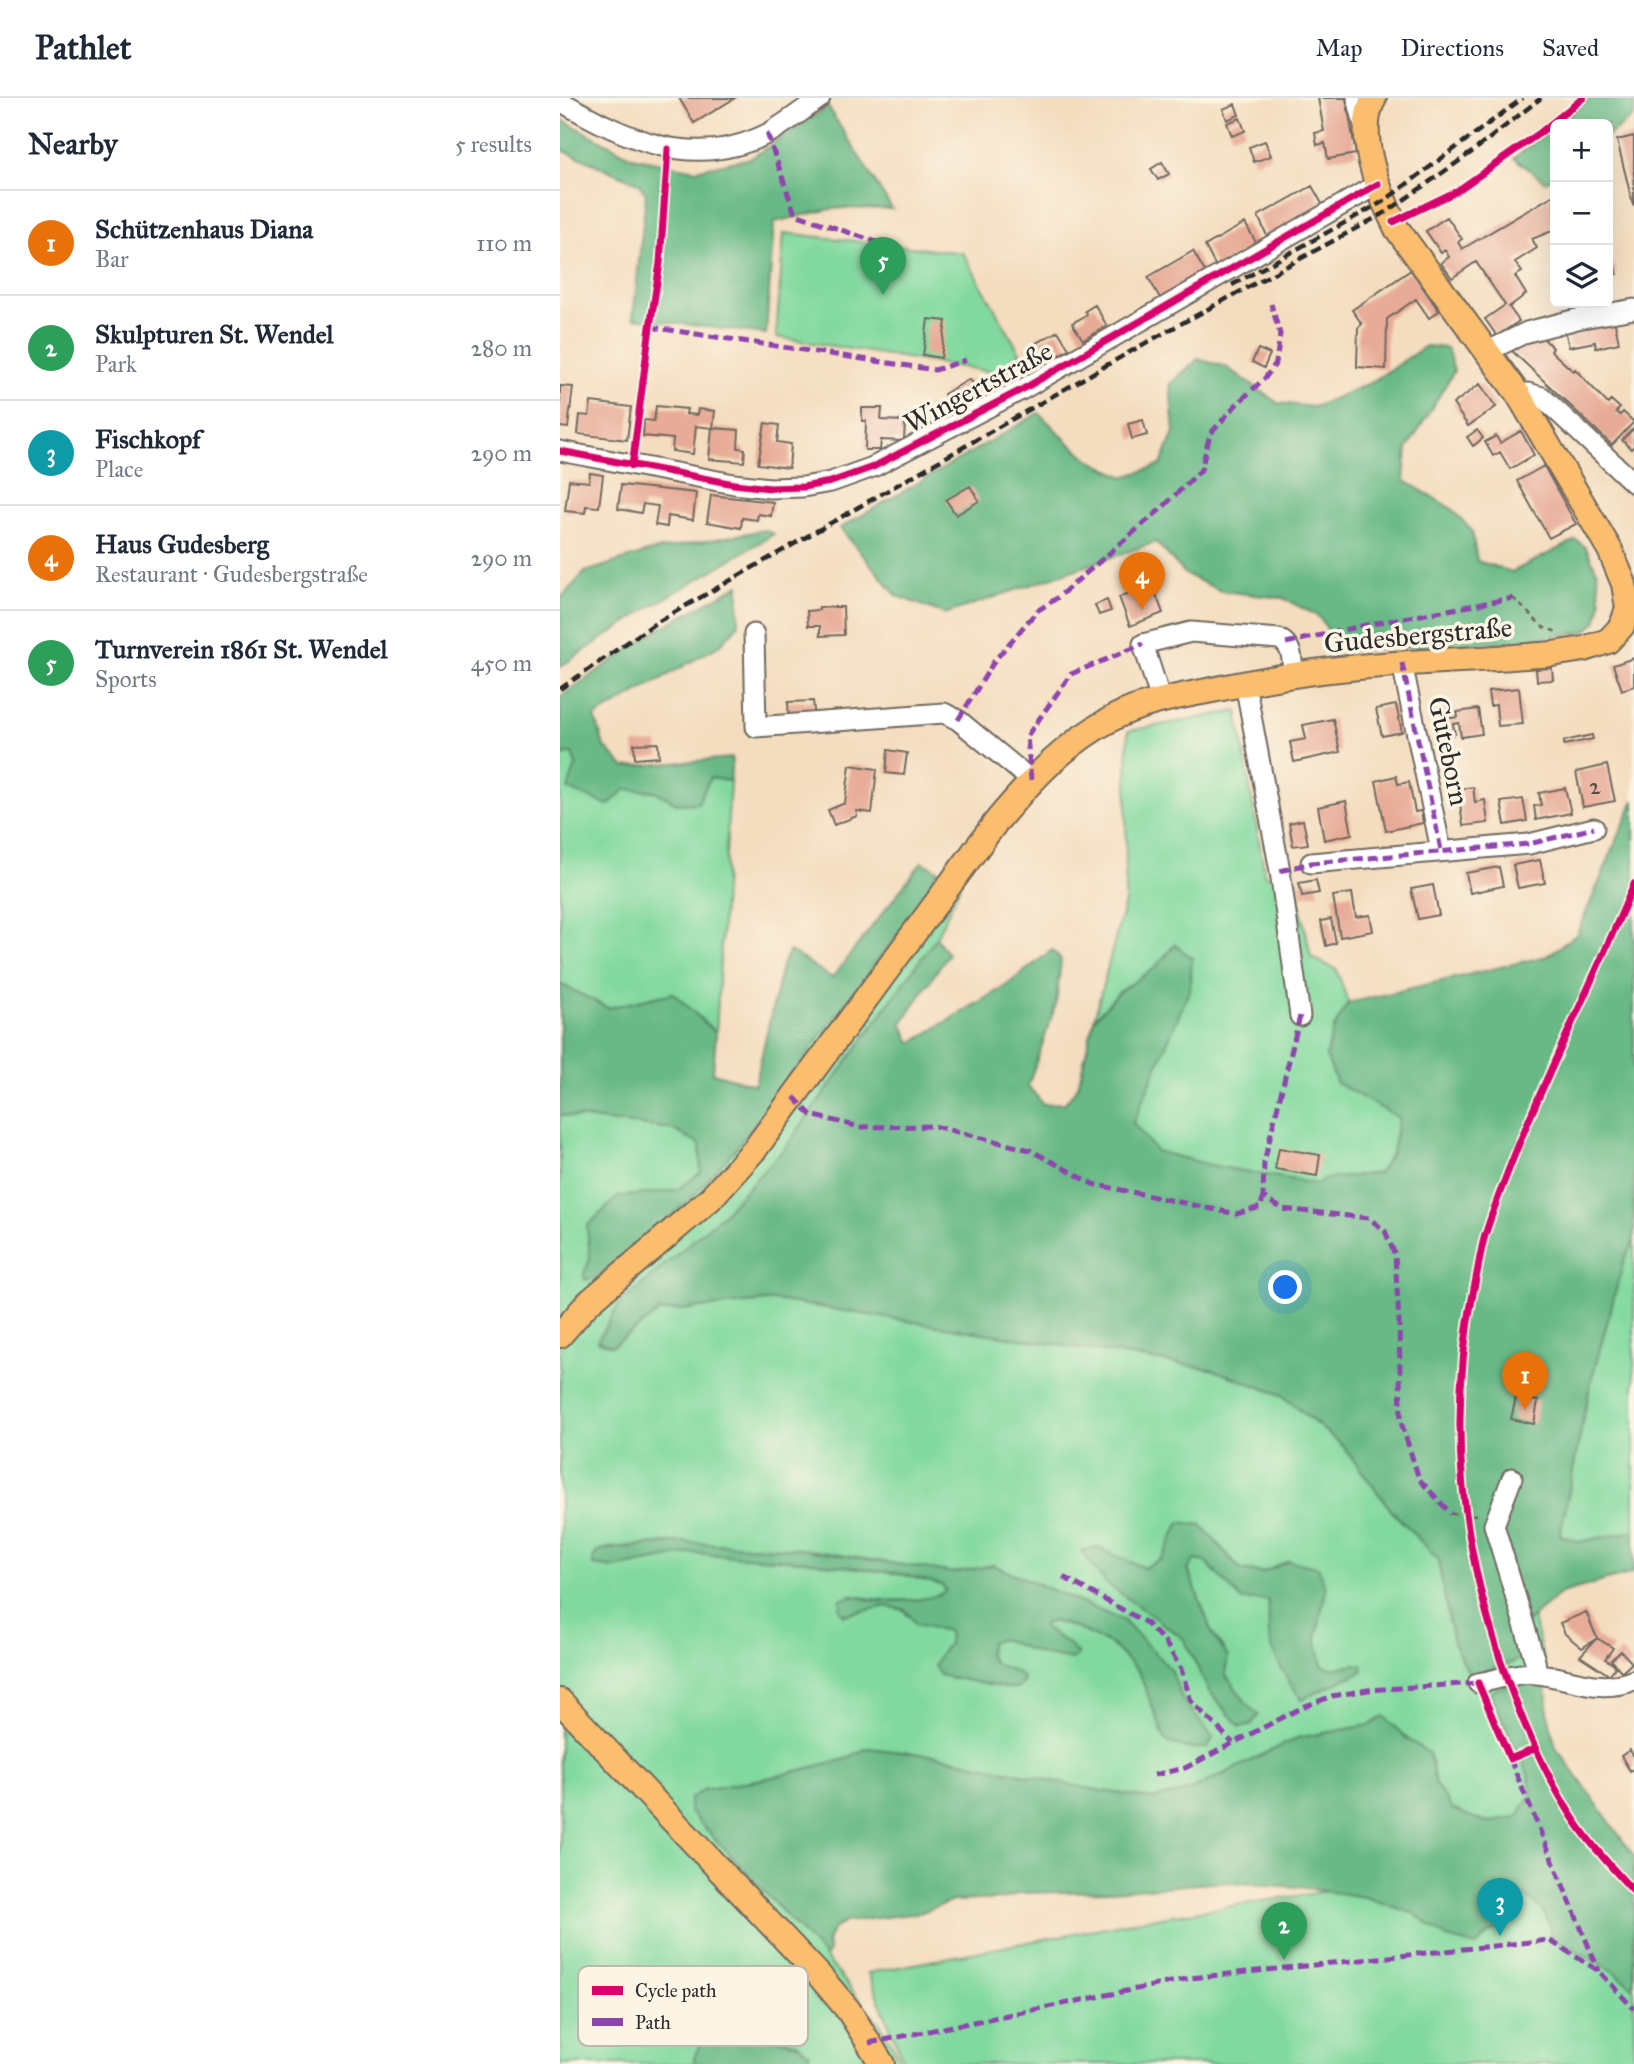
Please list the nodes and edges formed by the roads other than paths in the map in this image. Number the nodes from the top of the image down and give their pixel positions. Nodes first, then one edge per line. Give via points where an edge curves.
1 (820, 98) edge
2 (1357, 98) edge
3 (1374, 98) edge
4 (570, 103) edge
5 (1365, 128) junction
6 (1378, 184) junction
7 (1634, 309) edge
8 (1488, 351) junction
9 (1518, 394) junction
10 (560, 451) edge
11 (1634, 484) edge
12 (754, 634) dead end
13 (1402, 663) junction
14 (1293, 676) junction
15 (1245, 683) junction
16 (1161, 700) junction
17 (1031, 780) junction
18 (1594, 828) dead end
19 (1441, 850) junction
20 (1311, 863) dead end
21 (1300, 1016) dead end
22 (560, 1335) edge
23 (1512, 1478) dead end
24 (1537, 1674) junction
25 (1634, 1680) edge
26 (1478, 1683) dead end
27 (560, 1701) edge
28 (883, 2064) edge

1 - 4 street via 767,134 735,146 702,151 668,149 630,137
2 - 5 street
3 - 5 main road
5 - 6 main road, Gudesbergstraße
6 - 8 main road, Gudesbergstraße via 1397,229
6 - 10 street, Wingertstraße via 1023,389 873,467 831,482 770,488 734,484
7 - 8 street via 1527,332
8 - 9 main road, Gudesbergstraße
9 - 11 street via 1542,397
9 - 13 main road, Gudesbergstraße via 1610,551 1628,608 1622,626 1608,641 1584,649
12 - 17 street via 756,727 944,713
13 - 14 main road, Gudesbergstraße
13 - 19 street, Guteborn
14 - 15 main road, Gudesbergstraße
14 - 16 street via 1291,651 1279,639 1191,632 1143,644
15 - 16 main road, Gudesbergstraße
15 - 21 street via 1280,871
16 - 17 main road, Gudesbergstraße via 1093,729
17 - 22 main road, Gudesbergstraße via 755,1149 710,1199 588,1303
18 - 19 street, Guteborn via 1529,844
19 - 20 street, Guteborn
23 - 24 street via 1494,1525
24 - 25 street via 1600,1686
24 - 26 street
27 - 28 main road via 818,1974

